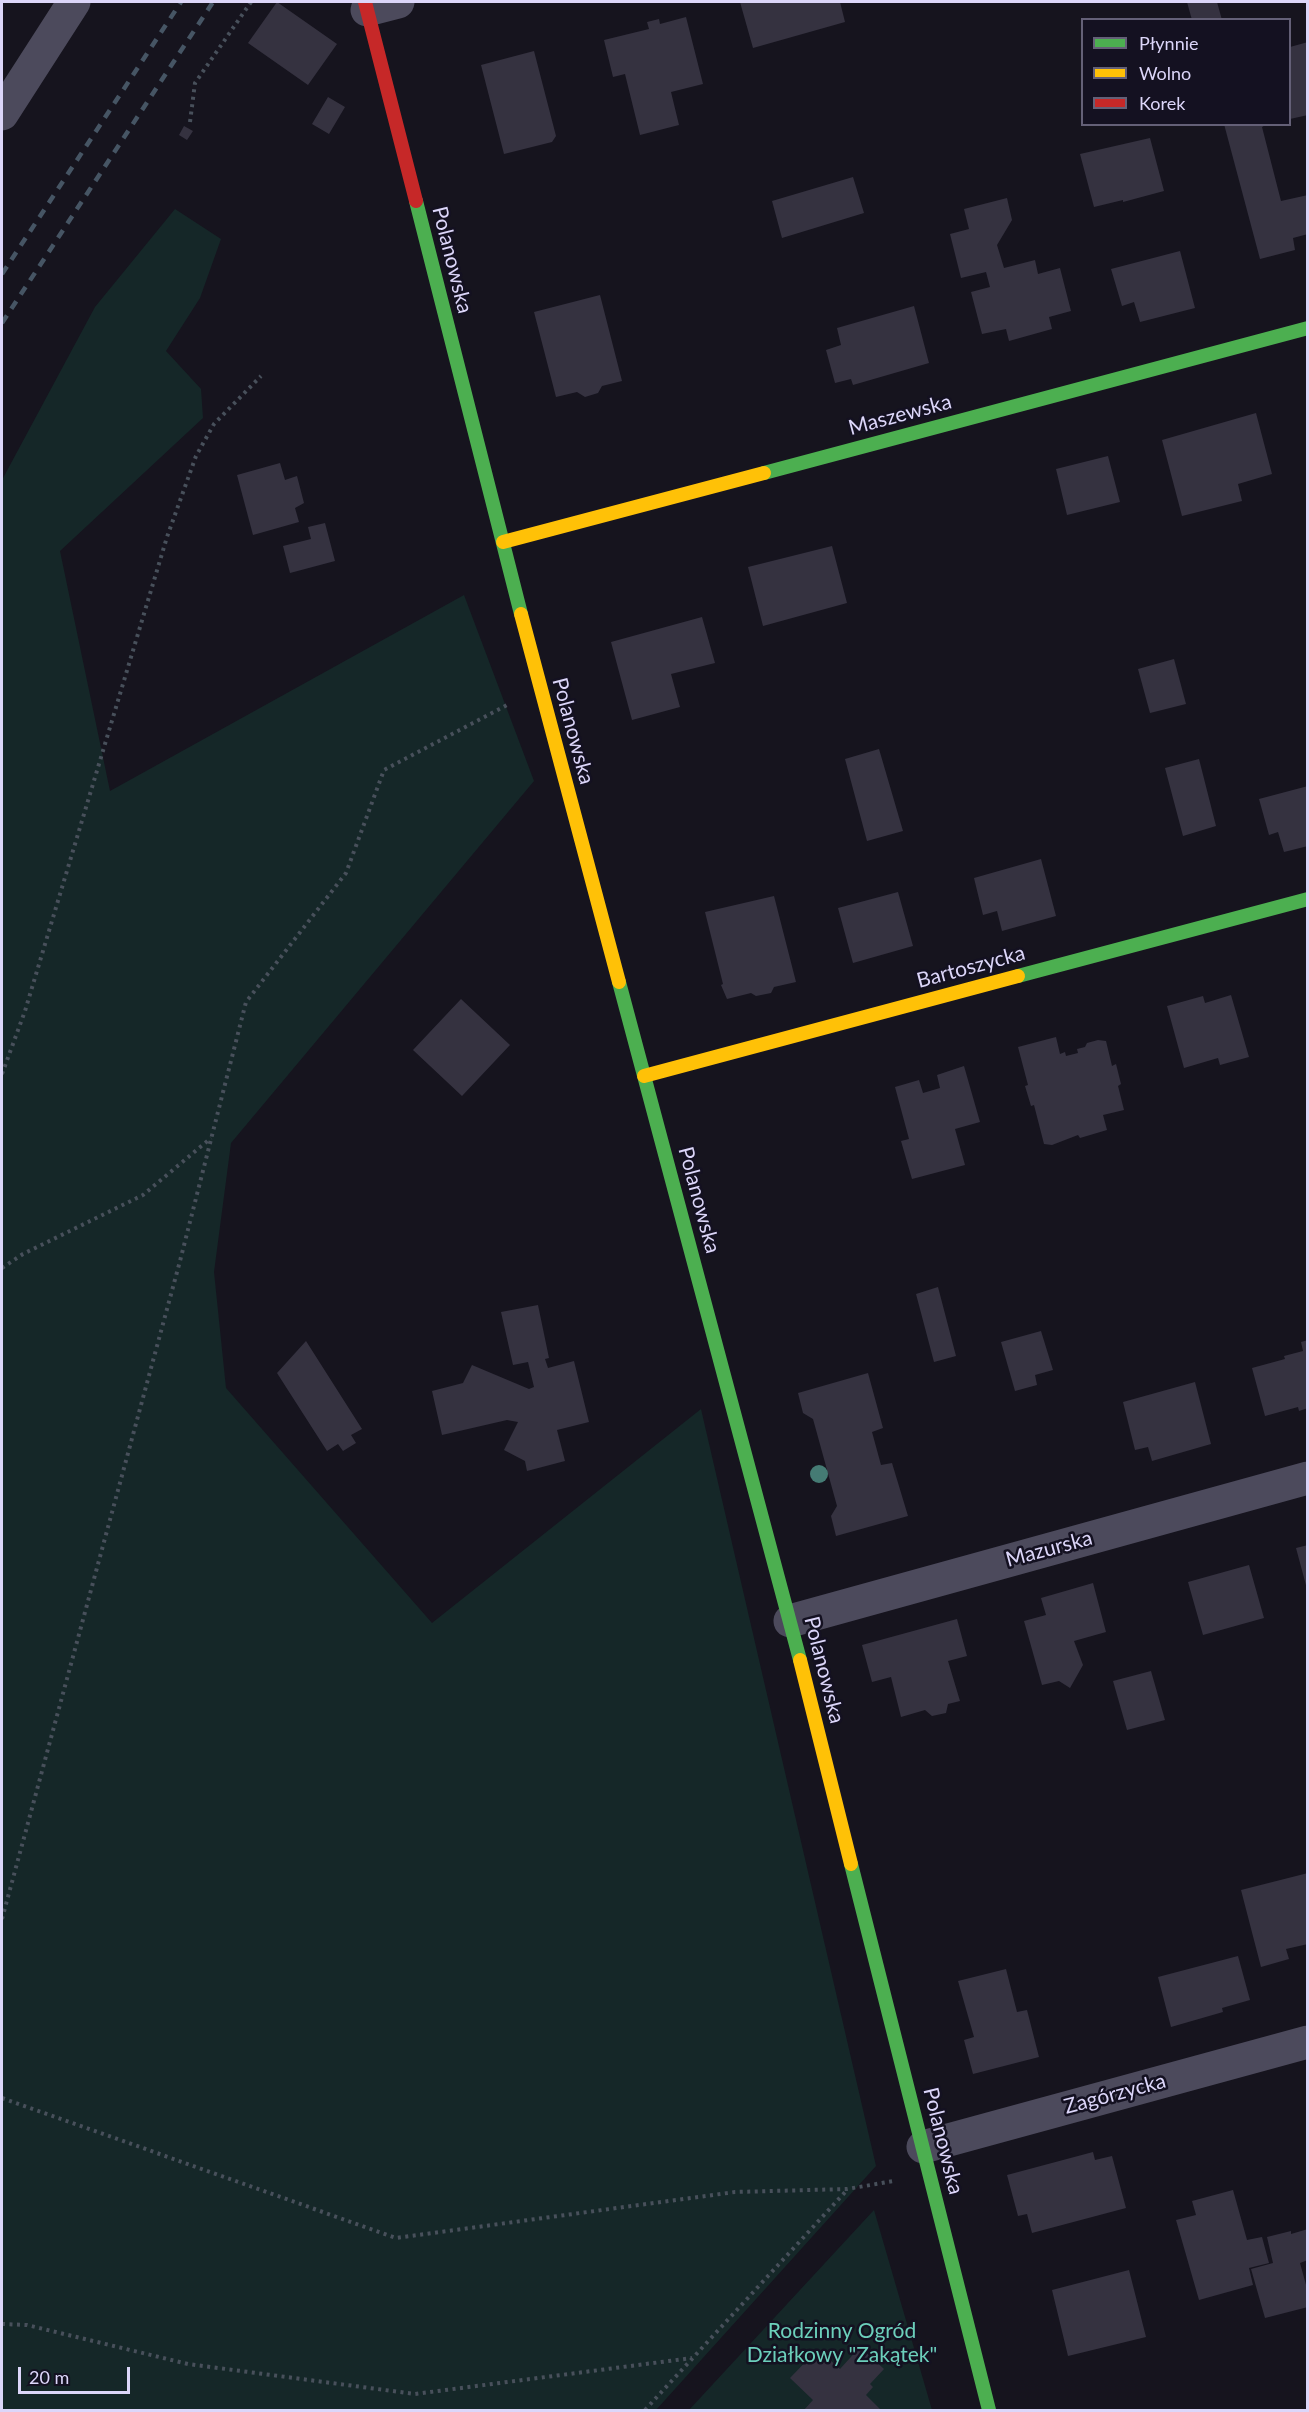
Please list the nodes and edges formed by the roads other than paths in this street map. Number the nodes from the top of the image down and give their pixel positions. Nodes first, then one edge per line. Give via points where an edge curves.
1 (74, 2) edge
2 (398, 2) edge
3 (366, 6) edge
4 (2, 114) edge
5 (1308, 328) edge
6 (503, 542) junction
7 (1308, 899) edge
8 (644, 1076) junction
9 (1308, 1478) edge
10 (790, 1621) junction
11 (1308, 2042) edge
12 (926, 2158) junction
13 (989, 2410) edge

1 - 4 street
2 - 3 street
3 - 6 street, Polanowska
5 - 6 street, Maszewska
6 - 8 street, Polanowska
7 - 8 street, Bartoszycka
8 - 10 street, Polanowska
9 - 10 street, Mazurska
10 - 12 street, Polanowska
11 - 12 street, Zagórzycka
12 - 13 street, Polanowska

